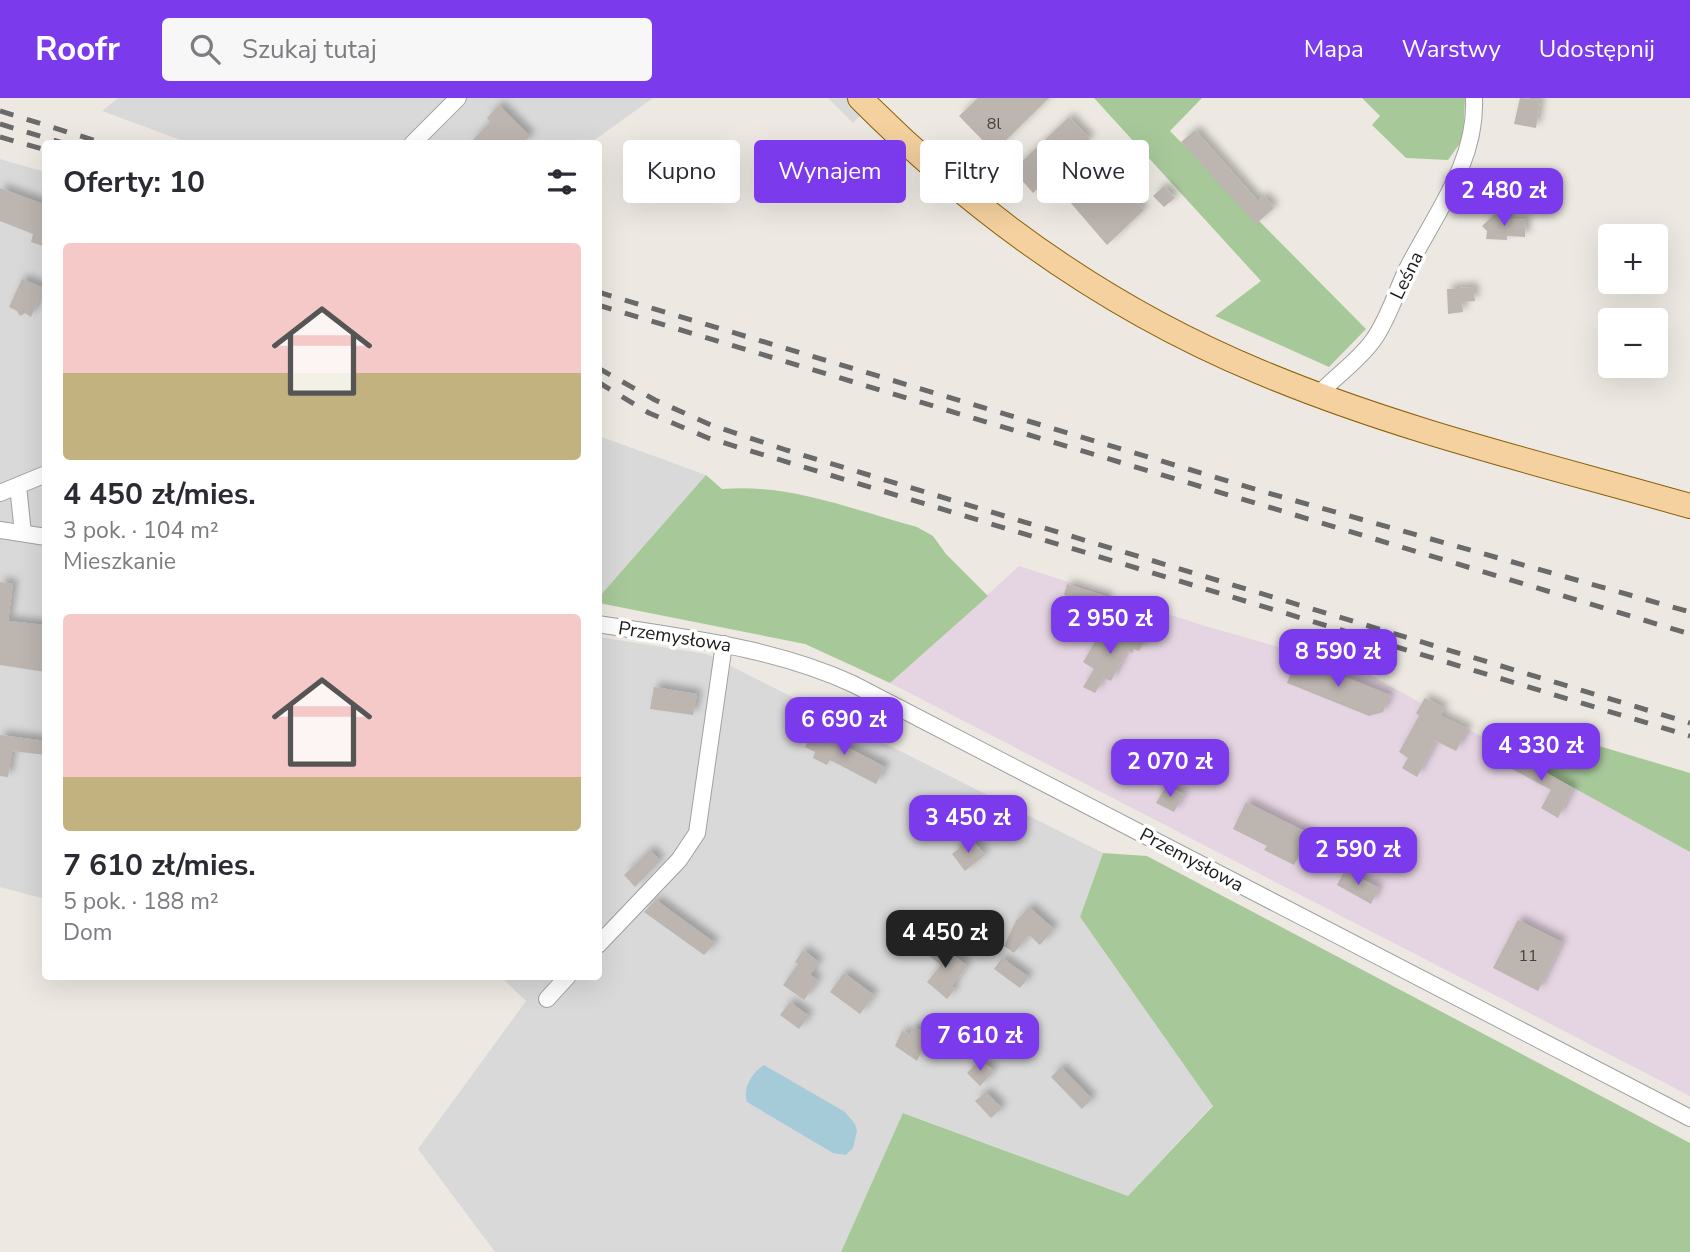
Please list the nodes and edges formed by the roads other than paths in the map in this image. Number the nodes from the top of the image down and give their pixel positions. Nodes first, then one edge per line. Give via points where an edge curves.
1 (458, 98) edge
2 (1474, 98) edge
3 (863, 99) edge
4 (416, 140) edge
5 (1321, 396) junction
6 (42, 476) edge
7 (18, 486) junction
8 (0, 493) edge
9 (1690, 506) edge
10 (0, 530) edge
11 (23, 533) junction
12 (42, 536) edge
13 (602, 625) edge
14 (724, 644) junction
15 (602, 941) edge
16 (564, 980) edge
17 (547, 999) dead end
18 (1690, 1118) edge

1 - 4 street
2 - 5 street, Leśna via 1473,130 1461,168 1377,335
3 - 5 main road via 945,178 1062,266 1212,351
5 - 9 main road
6 - 7 street
7 - 8 street
7 - 11 street
10 - 11 street
11 - 12 street
13 - 14 street, Przemysłowa
14 - 15 street via 697,833 679,860
14 - 18 street, Przemysłowa via 822,670 906,709
16 - 17 street

